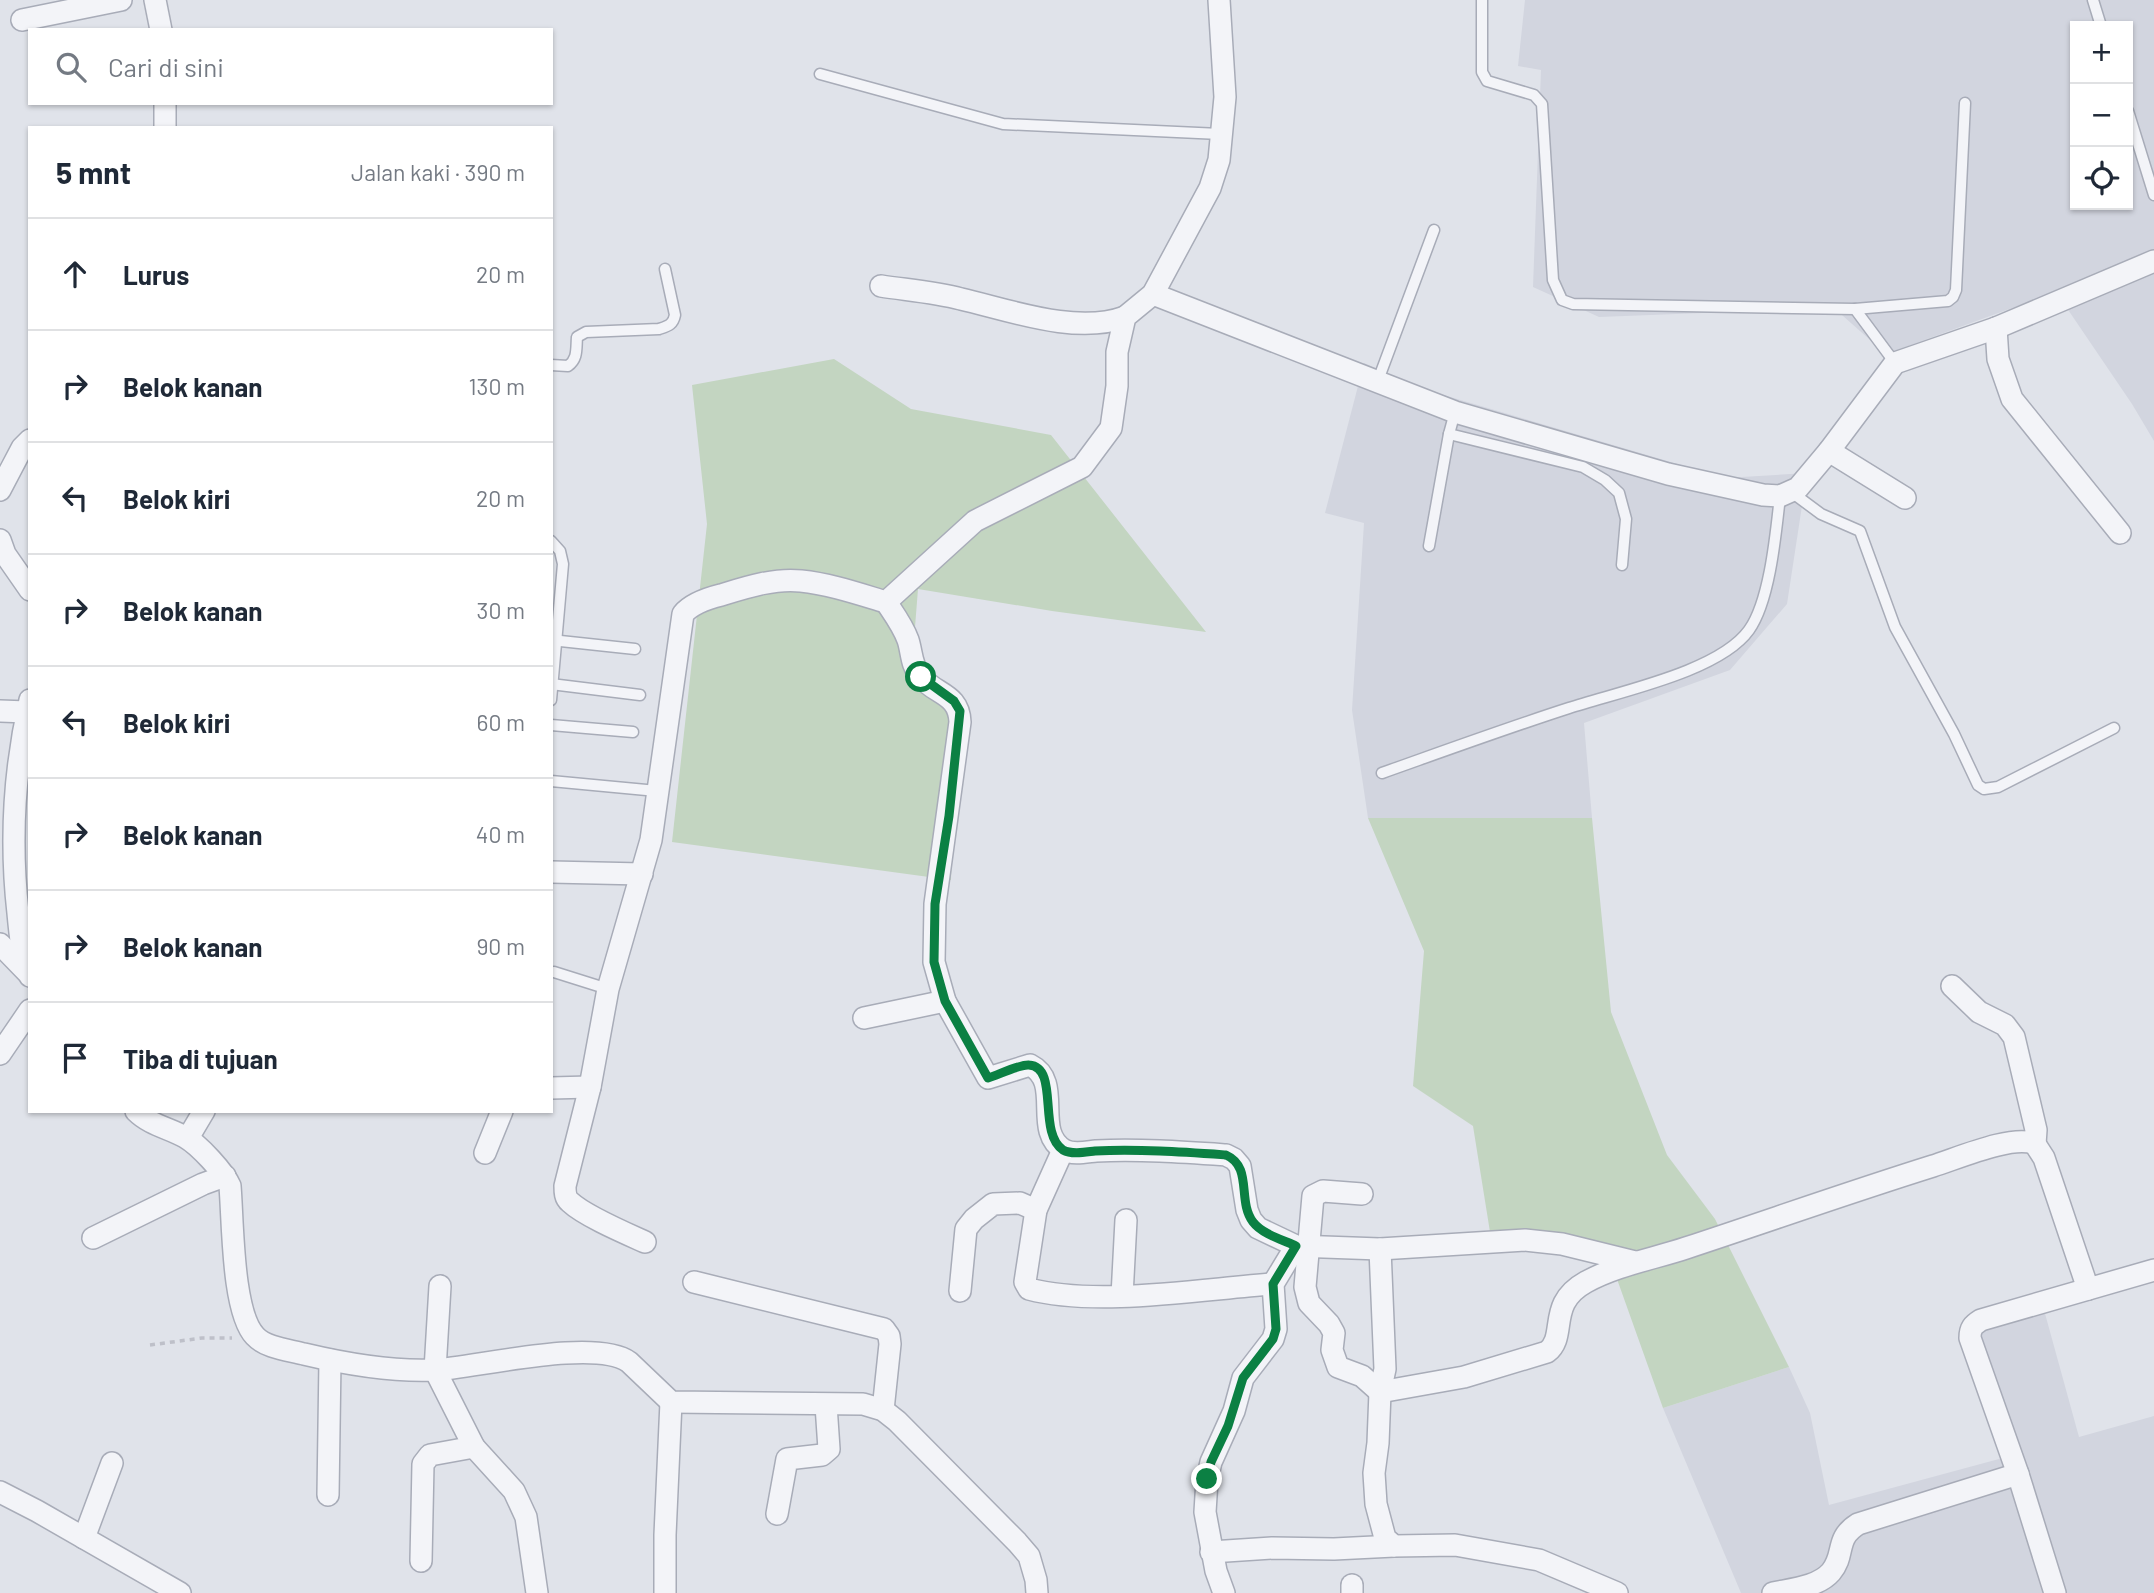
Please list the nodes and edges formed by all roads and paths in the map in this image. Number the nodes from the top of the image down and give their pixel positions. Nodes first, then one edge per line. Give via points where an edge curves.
1 (121, 0) edge
2 (155, 0) edge
3 (1219, 0) edge
4 (1482, 0) edge
5 (2093, 0) edge
6 (22, 20) dead end
7 (2099, 21) edge
8 (161, 28) edge
9 (820, 74) dead end
10 (1965, 103) dead end
11 (165, 105) edge
12 (165, 126) edge
13 (2133, 127) edge
14 (1220, 134) junction
15 (2154, 194) edge
16 (1434, 230) dead end
17 (2154, 261) edge
18 (665, 270) dead end
19 (881, 286) dead end
20 (1153, 295) junction
21 (1855, 309) junction
22 (1125, 317) junction
23 (1996, 328) junction
24 (1895, 363) junction
25 (553, 365) edge
26 (1377, 383) junction
27 (1455, 412) junction
28 (1448, 434) junction
29 (28, 442) edge
30 (1829, 451) junction
31 (0, 490) edge
32 (1785, 494) junction
33 (1905, 498) dead end
34 (2120, 533) dead end
35 (0, 540) edge
36 (553, 543) edge
37 (1429, 546) dead end
38 (1622, 565) dead end
39 (28, 587) edge
40 (556, 591) edge
41 (886, 602) junction
42 (554, 641) edge
43 (635, 649) dead end
44 (553, 662) edge
45 (553, 684) edge
46 (640, 695) dead end
47 (28, 706) edge
48 (0, 710) edge
49 (553, 725) edge
50 (2114, 728) dead end
51 (633, 732) dead end
52 (1382, 773) dead end
53 (553, 781) edge
54 (657, 791) junction
55 (553, 872) edge
56 (642, 874) junction
57 (17, 944) edge
58 (28, 972) edge
59 (554, 972) dead end
60 (1952, 986) dead end
61 (608, 989) junction
62 (945, 1001) junction
63 (28, 1013) edge
64 (864, 1018) dead end
65 (0, 1054) edge
66 (590, 1087) junction
67 (553, 1088) edge
68 (138, 1113) edge
69 (203, 1113) edge
70 (501, 1113) edge
71 (188, 1138) junction
72 (2035, 1144) junction
73 (1063, 1150) junction
74 (485, 1153) dead end
75 (225, 1176) junction
76 (1362, 1194) dead end
77 (1036, 1210) junction
78 (1126, 1220) dead end
79 (93, 1238) dead end
80 (645, 1242) dead end
81 (1302, 1247) junction
82 (1380, 1249) junction
83 (1635, 1262) junction
84 (2154, 1270) edge
85 (694, 1282) dead end
86 (1273, 1284) junction
87 (440, 1286) dead end
88 (2088, 1289) junction
89 (960, 1291) dead end
90 (1122, 1296) junction
91 (255, 1337) junction
92 (150, 1345) dead end
93 (330, 1360) junction
94 (435, 1370) junction
95 (1380, 1392) junction
96 (671, 1402) junction
97 (826, 1405) junction
98 (883, 1410) junction
99 (474, 1447) junction
100 (112, 1464) dead end
101 (2018, 1474) junction
102 (0, 1492) edge
103 (328, 1495) dead end
104 (778, 1514) dead end
105 (84, 1538) junction
106 (1394, 1546) junction
107 (1211, 1552) junction
108 (421, 1561) dead end
109 (180, 1593) edge
110 (537, 1593) edge
111 (666, 1593) edge
112 (1037, 1593) edge
113 (1224, 1593) edge
114 (1617, 1593) edge
115 (1773, 1593) edge
116 (2055, 1593) edge

1 - 6 street
2 - 8 street
3 - 14 street via 1225,97
4 - 21 lane via 1482,72 1487,81 1534,96 1542,104 1553,280 1562,300 1573,304
5 - 7 lane
9 - 14 lane via 1003,124
10 - 21 lane via 1953,297
11 - 12 street
13 - 15 lane
14 - 20 street via 1219,160 1210,188
16 - 26 lane
17 - 23 street
18 - 25 lane via 675,315 669,326 586,332 577,337 573,363
19 - 22 street via 959,298 1046,320 1105,322
20 - 22 street
20 - 26 street
21 - 24 lane
22 - 41 street via 1117,352 1111,428 1082,467 975,521
23 - 24 street
23 - 34 street via 1998,359 2012,399
24 - 30 street
26 - 27 street
27 - 28 lane
27 - 32 street via 1668,474 1763,495
28 - 37 lane
28 - 38 lane via 1583,467 1605,480 1619,493 1626,519
29 - 31 street
30 - 32 street via 1798,488
30 - 33 street
32 - 50 lane via 1860,531 1895,627 1978,785 1998,787
32 - 52 lane via 1762,605 1748,631 1723,653 1672,677
35 - 39 street
36 - 40 lane via 563,564
40 - 42 lane
41 - 54 street via 801,581 782,581 749,586 688,609 683,614
41 - 62 street via 906,636 915,669 960,711 935,904 934,962
42 - 43 lane
42 - 44 lane
45 - 46 lane
47 - 48 street
47 - 57 street via 13,867
49 - 51 lane
53 - 54 lane
54 - 56 street
55 - 56 street
56 - 61 street
57 - 58 street
59 - 61 lane
60 - 72 street via 1979,1012 2005,1025 2014,1037 2036,1130
61 - 66 street
62 - 64 street
62 - 73 street via 988,1078 1030,1065 1042,1074 1052,1137
63 - 65 street
66 - 67 street
66 - 80 street via 565,1195 569,1202
68 - 71 street
69 - 71 street
70 - 74 street
71 - 75 street
72 - 83 street via 2001,1145
72 - 88 street
73 - 77 street
73 - 81 street via 1234,1158 1240,1166 1251,1220 1258,1228
75 - 79 street
75 - 91 street via 230,1186 238,1291
76 - 81 street via 1323,1191 1313,1196
77 - 89 street via 1020,1203 993,1205 974,1219 966,1230
77 - 90 street via 1026,1286 1046,1293
78 - 90 street
81 - 82 street
81 - 86 street
81 - 95 street via 1308,1303 1334,1334 1332,1350 1338,1367 1362,1376
82 - 83 street via 1525,1240
82 - 95 street via 1385,1369
83 - 95 street via 1573,1291 1561,1307 1555,1343 1547,1352 1464,1377
84 - 88 street
85 - 98 street via 884,1329 890,1344
86 - 90 street
86 - 107 street via 1273,1339 1243,1378 1207,1479 1205,1512
87 - 94 street
88 - 101 street via 1981,1320 1970,1330
91 - 92 path
91 - 93 street
93 - 94 street
93 - 103 street
94 - 96 street via 546,1355 609,1355 624,1358
94 - 99 street
95 - 106 street via 1376,1504 1381,1529
96 - 97 street
96 - 111 street
97 - 98 street via 863,1404
97 - 104 street via 829,1449 822,1455 788,1458
98 - 112 street via 1028,1556
99 - 108 street via 430,1455 423,1464
99 - 110 street via 514,1491 526,1517
100 - 105 street
101 - 115 street via 1858,1524 1845,1534 1832,1571 1813,1584
101 - 116 street
102 - 105 street
105 - 109 street
106 - 107 street
106 - 114 street via 1455,1545 1539,1560
107 - 113 street

